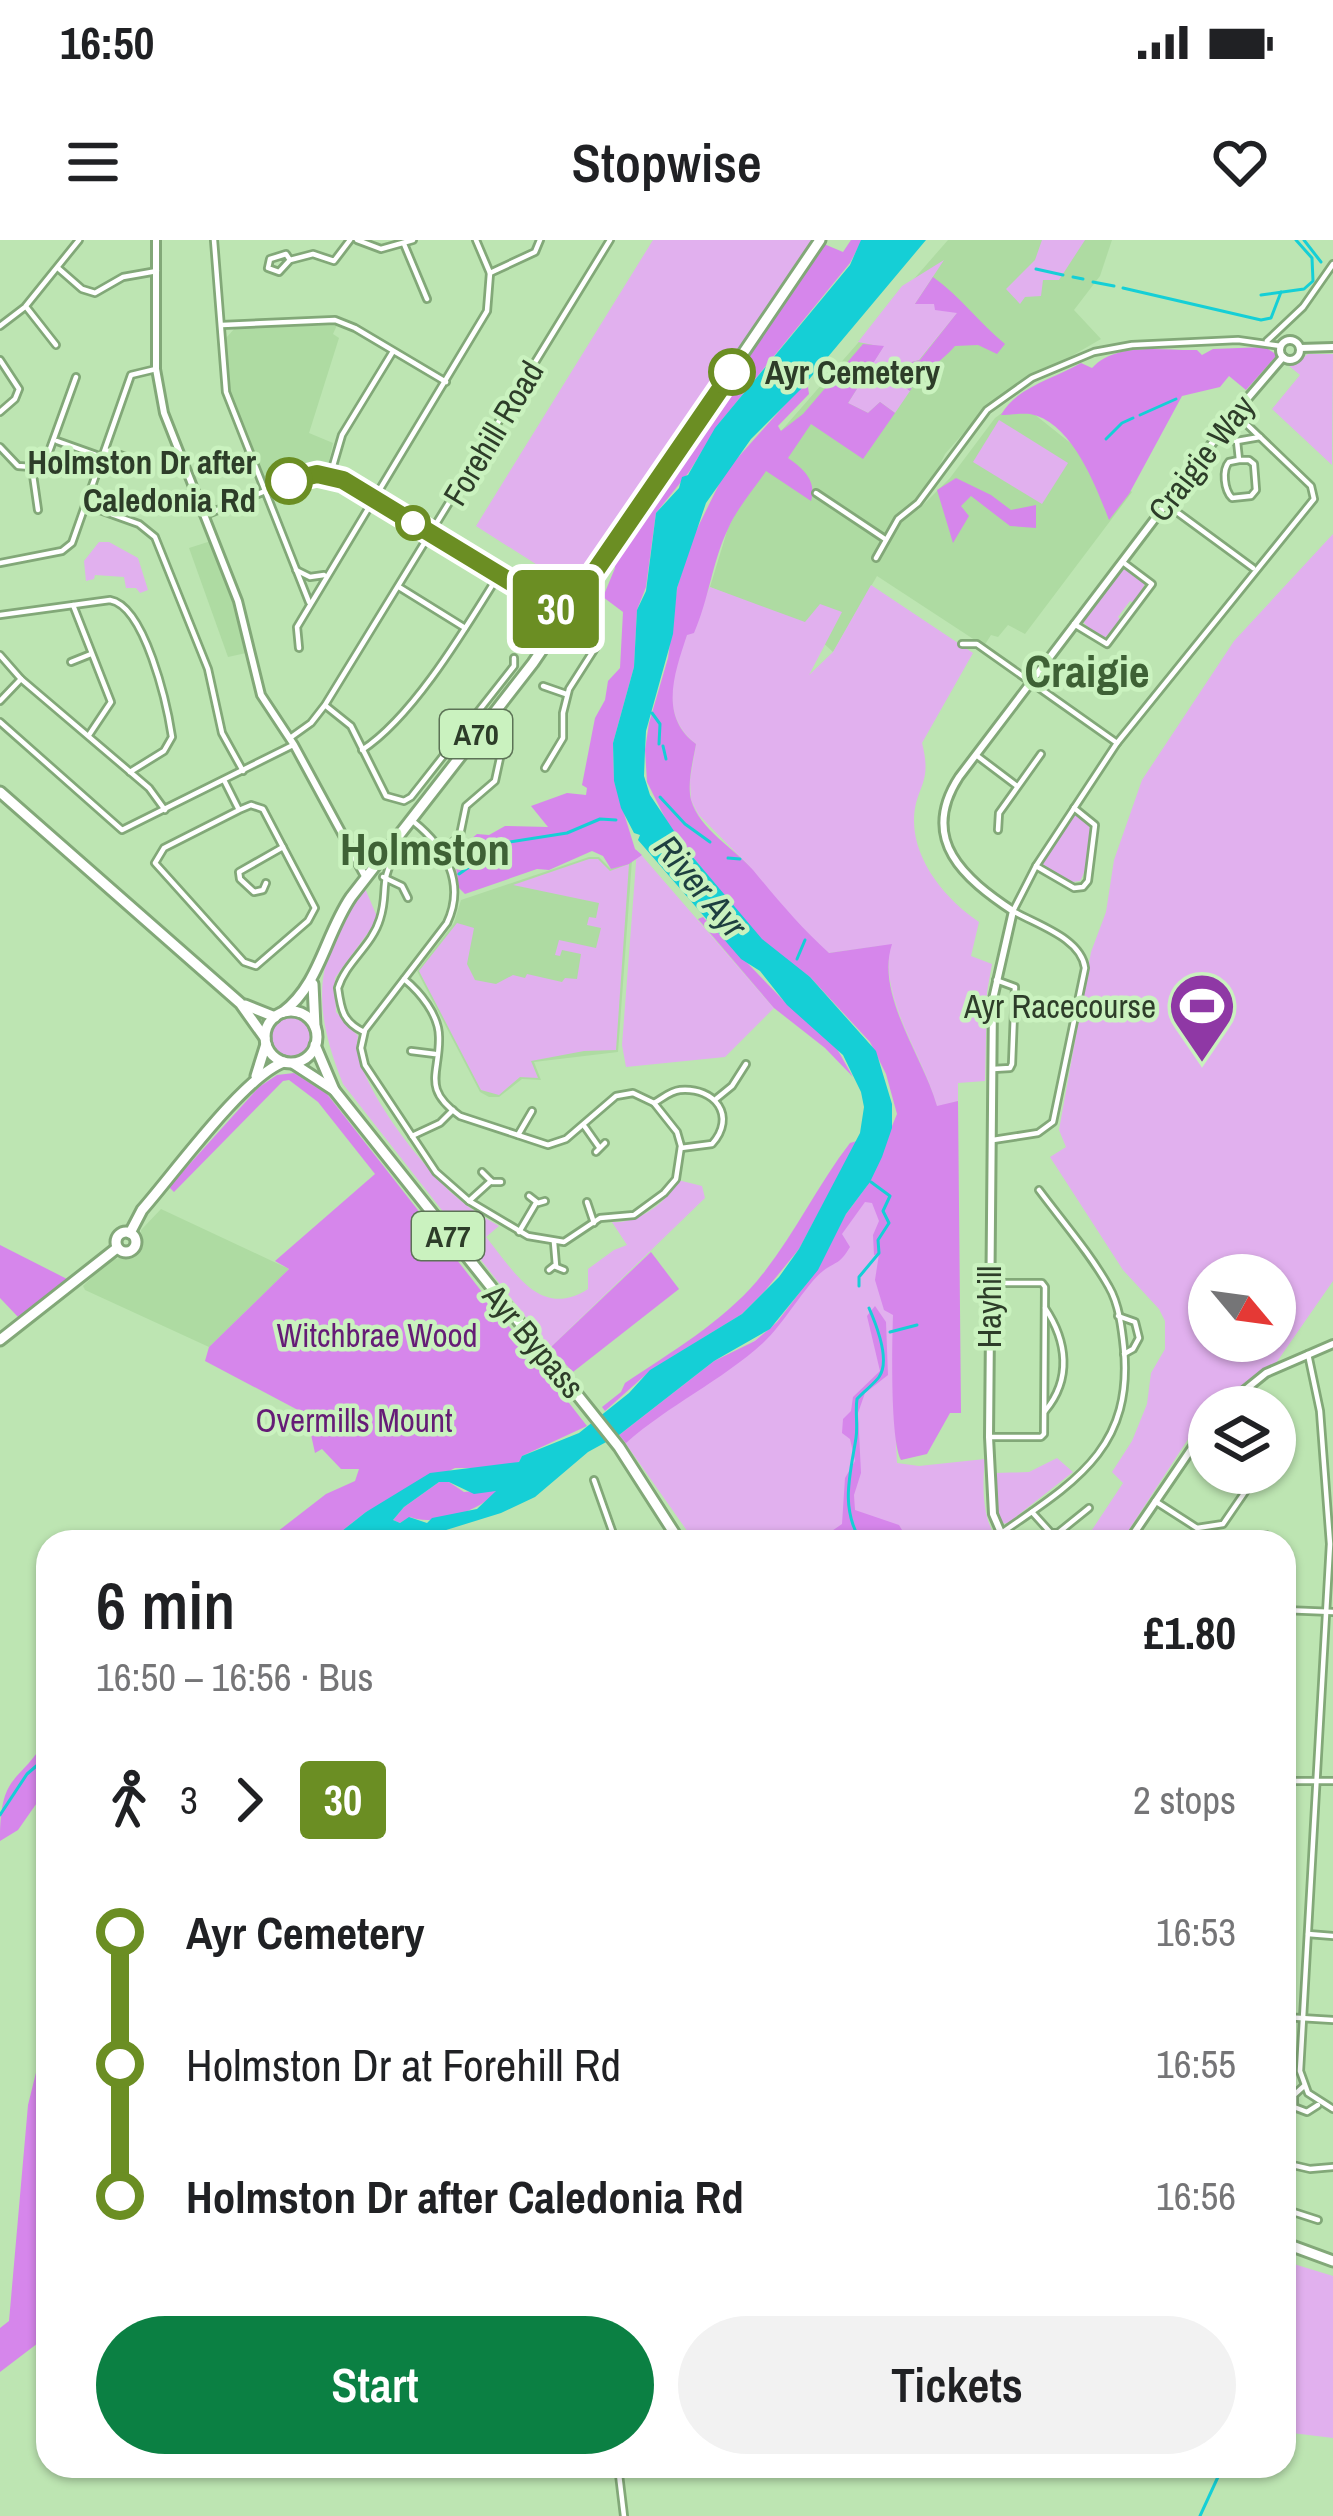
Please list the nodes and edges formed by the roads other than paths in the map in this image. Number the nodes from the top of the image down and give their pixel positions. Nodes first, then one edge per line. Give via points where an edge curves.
1 (79, 240) edge
2 (156, 240) edge
3 (214, 240) edge
4 (354, 240) edge
5 (413, 240) edge
6 (476, 240) edge
7 (540, 240) edge
8 (610, 240) edge
9 (820, 240) edge
10 (404, 244) junction
11 (290, 260) dead end
12 (1333, 263) edge
13 (58, 268) junction
14 (157, 271) junction
15 (490, 273) junction
16 (427, 298) dead end
17 (25, 307) junction
18 (219, 325) junction
19 (0, 326) edge
20 (1267, 341) junction
21 (56, 345) dead end
22 (1281, 346) junction
23 (1333, 347) edge
24 (1300, 348) junction
25 (393, 351) junction
26 (1283, 357) junction
27 (0, 360) edge
28 (156, 369) junction
29 (76, 377) dead end
30 (446, 382) junction
31 (0, 412) edge
32 (1235, 413) junction
33 (1260, 437) junction
34 (1216, 438) junction
35 (55, 441) junction
36 (1237, 441) junction
37 (0, 447) edge
38 (104, 453) junction
39 (1239, 460) junction
40 (138, 461) dead end
41 (32, 467) junction
42 (330, 476) junction
43 (263, 491) junction
44 (816, 493) dead end
45 (374, 500) junction
46 (1166, 503) junction
47 (86, 505) junction
48 (38, 510) dead end
49 (205, 515) junction
50 (431, 534) junction
51 (885, 539) junction
52 (876, 558) dead end
53 (1122, 562) junction
54 (0, 563) edge
55 (1254, 569) junction
56 (296, 570) junction
57 (328, 574) junction
58 (499, 575) junction
59 (398, 587) junction
60 (73, 604) junction
61 (310, 604) junction
62 (565, 615) junction
63 (0, 616) edge
64 (1074, 624) junction
65 (465, 628) junction
66 (962, 644) dead end
67 (299, 647) dead end
68 (92, 654) junction
69 (0, 655) edge
70 (514, 658) dead end
71 (71, 662) dead end
72 (21, 679) junction
73 (1029, 683) junction
74 (543, 686) dead end
75 (567, 694) junction
76 (0, 701) edge
77 (326, 705) junction
78 (0, 722) edge
79 (472, 730) junction
80 (89, 735) junction
81 (506, 735) dead end
82 (292, 742) junction
83 (1117, 743) junction
84 (362, 750) junction
85 (1041, 754) dead end
86 (976, 755) junction
87 (545, 768) dead end
88 (243, 771) junction
89 (130, 772) junction
90 (224, 780) junction
91 (1016, 786) junction
92 (0, 792) edge
93 (1074, 808) junction
94 (164, 810) junction
95 (239, 810) junction
96 (410, 818) junction
97 (998, 830) dead end
98 (284, 846) junction
99 (397, 852) dead end
100 (443, 852) junction
101 (1036, 866) junction
102 (365, 876) junction
103 (383, 877) junction
104 (266, 883) dead end
105 (408, 898) dead end
106 (1013, 911) junction
107 (313, 979) junction
108 (404, 979) junction
109 (996, 980) junction
110 (240, 1003) junction
111 (279, 1014) junction
112 (315, 1028) junction
113 (364, 1032) junction
114 (265, 1041) junction
115 (315, 1045) junction
116 (411, 1051) dead end
117 (436, 1054) junction
118 (289, 1063) junction
119 (742, 1067) dead end
120 (992, 1069) junction
121 (250, 1085) junction
122 (334, 1090) junction
123 (716, 1099) junction
124 (655, 1103) junction
125 (453, 1110) junction
126 (532, 1111) dead end
127 (584, 1125) junction
128 (518, 1135) junction
129 (410, 1137) junction
130 (992, 1140) junction
131 (600, 1148) dead end
132 (681, 1148) junction
133 (482, 1172) dead end
134 (490, 1181) junction
135 (501, 1182) dead end
136 (1039, 1190) dead end
137 (529, 1196) dead end
138 (469, 1202) junction
139 (545, 1202) dead end
140 (587, 1202) dead end
141 (536, 1203) junction
142 (593, 1223) junction
143 (519, 1232) junction
144 (554, 1242) junction
145 (564, 1270) dead end
146 (989, 1283) junction
147 (1045, 1308) junction
148 (1118, 1316) junction
149 (0, 1340) edge
150 (1333, 1344) edge
151 (1124, 1354) junction
152 (1308, 1354) junction
153 (1250, 1386) edge
154 (1045, 1411) junction
155 (989, 1437) junction
156 (1323, 1446) junction
157 (1333, 1446) edge
158 (1188, 1453) edge
159 (594, 1480) dead end
160 (1244, 1494) edge
161 (1155, 1501) junction
162 (1089, 1508) dead end
163 (1032, 1512) junction
164 (612, 1530) edge
165 (672, 1530) edge
166 (1000, 1530) edge
167 (1011, 1530) edge
168 (1048, 1530) edge
169 (1062, 1530) edge
170 (1136, 1530) edge
171 (1332, 1544) edge
172 (1296, 1611) edge
173 (1331, 1612) edge
174 (1333, 1781) edge
175 (1296, 1782) edge
176 (1316, 1783) junction
177 (1308, 1934) junction
178 (1333, 1936) edge
179 (1296, 2018) edge
180 (1305, 2018) junction
181 (1333, 2020) edge
182 (1304, 2086) junction
183 (1296, 2093) edge
184 (1319, 2103) junction
185 (1296, 2108) edge
186 (1333, 2109) edge
187 (1296, 2166) edge
188 (1333, 2167) edge
189 (1297, 2213) joint
190 (1296, 2217) edge
191 (1318, 2221) dead end
192 (1296, 2247) edge
193 (1333, 2261) edge
194 (619, 2478) edge
195 (624, 2516) edge

1 - 13 street
2 - 14 street
3 - 18 street
4 - 10 street via 381,249
4 - 11 street via 334,261 313,254
5 - 10 street
6 - 15 street
7 - 15 street via 535,252
8 - 50 street, Forehill Road
9 - 62 main road, A70
10 - 16 street
12 - 20 street
13 - 14 street via 94,293
13 - 17 street
14 - 28 street
15 - 30 street via 487,311
17 - 19 street
17 - 21 street
18 - 25 street via 335,320
18 - 43 street via 226,392
20 - 22 street
20 - 51 street via 1111,348 1032,378 987,410
22 - 24 street via 1291,340
22 - 26 street
23 - 24 street
24 - 26 street via 1294,358
25 - 30 street
25 - 42 street via 342,435
26 - 32 street, Craigie Way
27 - 31 street via 19,389
28 - 38 street via 131,376
28 - 49 street via 164,413
29 - 35 street
30 - 45 street
32 - 33 street
32 - 34 street, Craigie Way
33 - 36 street
33 - 55 street via 1314,494
34 - 36 street
34 - 46 street, Craigie Way
35 - 38 street
35 - 41 street
36 - 39 street
37 - 41 street via 13,463
38 - 40 street
38 - 47 street
39 - 39 street via 1253,464 1256,490 1232,498 1225,468
41 - 48 street
42 - 43 street
42 - 45 street
43 - 49 street
43 - 56 street
44 - 51 street
45 - 50 street
45 - 57 street
46 - 53 street, Craigie Way
46 - 55 street
47 - 54 street via 62,551
47 - 88 street via 155,537 208,668 222,733
49 - 82 street via 238,601 258,686
50 - 58 street
50 - 59 street, Forehill Road
51 - 52 street
53 - 64 street, Craigie Way
53 - 64 street via 1152,584 1107,644
55 - 83 street
56 - 57 street
56 - 61 street
57 - 61 street
58 - 62 street
58 - 65 street
59 - 65 street
59 - 77 street, Forehill Road
60 - 63 street
60 - 68 street
60 - 89 street via 126,605 155,669 172,737
61 - 67 street via 297,627
62 - 75 street via 599,639
62 - 79 main road, A70
64 - 73 street, Craigie Way
65 - 84 street via 386,734
66 - 73 street via 977,644
68 - 71 street
68 - 80 street via 111,702
69 - 72 street
70 - 79 street
72 - 76 street
72 - 80 street
73 - 83 street
73 - 86 street, Craigie Way
74 - 75 street
75 - 87 street via 563,738
77 - 82 street, Forehill Road
77 - 84 street via 346,718
78 - 94 street, Forehill Road via 122,830
79 - 84 street via 400,801 386,796
79 - 96 main road, A70
80 - 89 street
81 - 100 street via 495,781 466,806 460,835
82 - 88 street, Forehill Road
82 - 102 street
83 - 93 street
85 - 91 street
86 - 91 street
86 - 106 street, Craigie Way via 948,798 944,834 970,882
88 - 90 street, Forehill Road
89 - 94 street
90 - 94 street, Forehill Road
90 - 95 street
91 - 97 street
92 - 110 main road, A77
93 - 101 street
93 - 101 street via 1095,825 1088,880 1074,888
95 - 98 street via 259,805
95 - 98 street via 164,848 155,863 249,966 314,914
96 - 100 street
96 - 102 main road, A70
98 - 104 street via 239,872 254,892
99 - 103 street
100 - 108 street via 454,877 451,916
101 - 106 street
102 - 107 main road, A70 via 329,932
103 - 105 street
103 - 113 street via 382,916 338,988 347,1023
106 - 109 street, Hayhill
106 - 130 street via 1075,946 1085,968 1053,1122 1038,1133
107 - 111 main road, A70
107 - 112 main road, A70
108 - 113 street
108 - 117 street via 422,994 439,1031
109 - 120 street, Hayhill
109 - 120 street, Hayhill via 1015,987 1014,1025 1012,1064
110 - 111 main road, A77
110 - 114 main road, A77
111 - 112 main road, A77 via 302,1013
111 - 114 main road
112 - 115 main road, A77
113 - 129 street via 362,1058
114 - 118 main road, A77
114 - 121 main road
115 - 118 main road
115 - 122 main road, Ayr Bypass / A77
116 - 117 street
117 - 125 street via 436,1088
118 - 121 main road
118 - 122 main road, Ayr Bypass / A77
119 - 123 street
120 - 130 street, Hayhill
121 - 149 main road via 130,1233 118,1236 117,1248
122 - 165 main road, Ayr Bypass / A77 via 588,1406
123 - 124 street via 677,1089
123 - 132 street via 724,1110 721,1133 712,1144
124 - 127 street via 621,1094
124 - 132 street
125 - 128 street
125 - 129 street
126 - 128 street
127 - 128 street via 548,1145
127 - 131 street
129 - 138 street
130 - 146 street, Hayhill
132 - 142 street via 676,1179 664,1193 634,1216
133 - 134 street
134 - 135 street
134 - 138 street
136 - 148 street via 1111,1290
137 - 141 street
138 - 143 street
139 - 141 street
140 - 142 street
141 - 143 street
142 - 144 street
143 - 144 street
144 - 145 street via 552,1268
146 - 147 street via 1042,1283
146 - 155 street, Hayhill
147 - 154 street
147 - 154 street via 1064,1357
148 - 151 street
148 - 151 street via 1135,1322 1139,1339
150 - 152 street
151 - 163 street via 1127,1378 1114,1428 1076,1481
152 - 153 street
152 - 156 street
154 - 155 street via 1041,1437
155 - 166 street, Hayhill
156 - 157 street
156 - 171 street
158 - 161 street
159 - 164 street
160 - 161 street via 1223,1524 1197,1528
161 - 170 street
162 - 169 street
163 - 167 street
163 - 168 street
171 - 173 street
172 - 173 street
173 - 176 street
174 - 176 street
175 - 176 street
176 - 177 street
177 - 178 street
177 - 180 street
179 - 180 street
180 - 181 street
180 - 182 street
182 - 183 street
182 - 184 street
184 - 185 street via 1307,2112
184 - 186 street
187 - 188 street
189 - 190 street
189 - 191 street
192 - 193 main road
194 - 195 street

